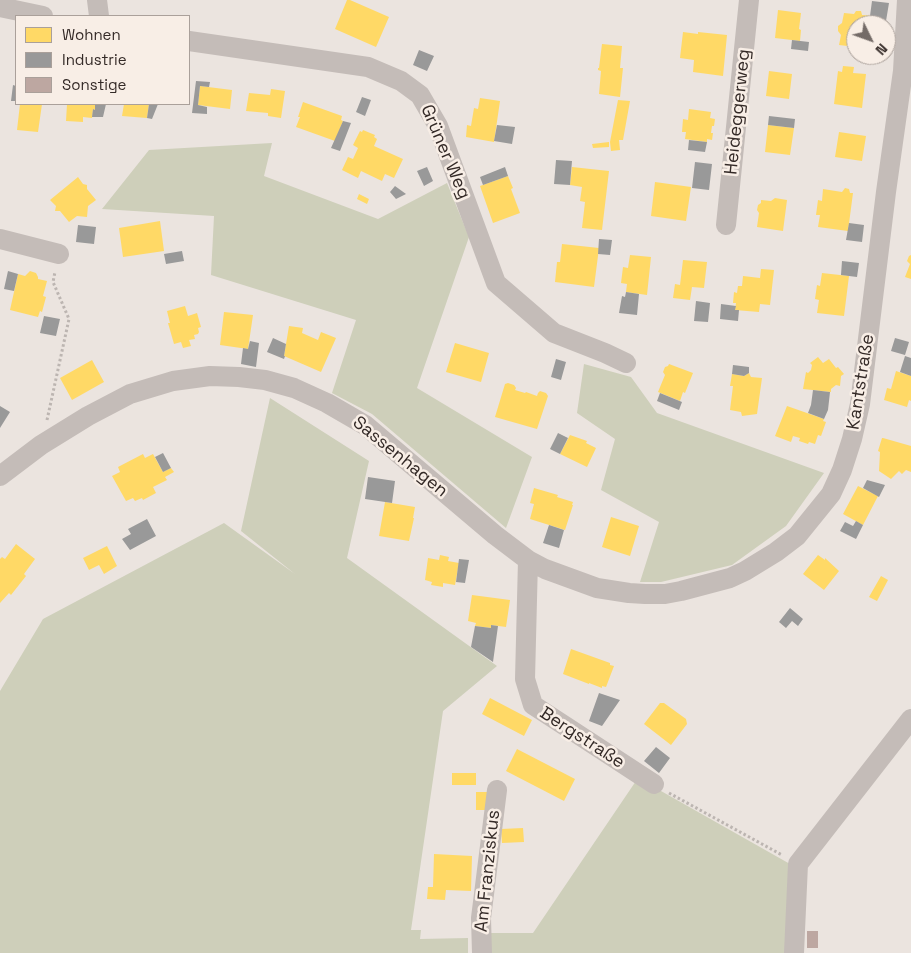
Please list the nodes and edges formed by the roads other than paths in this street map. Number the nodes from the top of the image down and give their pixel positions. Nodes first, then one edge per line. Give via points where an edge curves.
1 (97, 0) edge
2 (749, 0) edge
3 (907, 0) edge
4 (0, 7) edge
5 (38, 15) edge
6 (99, 15) edge
7 (190, 41) edge
8 (726, 225) dead end
9 (0, 240) edge
10 (59, 254) road end
11 (626, 364) dead end
12 (0, 476) edge
13 (528, 560) junction
14 (597, 588) joint
15 (911, 719) edge
16 (654, 784) road end
17 (497, 790) dead end
18 (482, 953) edge
19 (794, 953) edge

1 - 6 street
2 - 8 street, Heideggerweg
3 - 14 street, Kantstraße via 904,71 860,404 842,470 830,494 796,536 776,552 730,578 666,594
4 - 5 street
7 - 11 street, Grüner Weg via 368,68 401,80 420,95 438,126 496,283 554,333
9 - 10 street
12 - 13 street, Sassenhagen via 41,445 130,394 173,381 210,376 265,380 294,388 348,414
13 - 14 street, Sassenhagen
13 - 16 street, Bergstraße via 526,678 533,705
15 - 19 street via 798,864
17 - 18 street, Am Franziskus via 480,918

